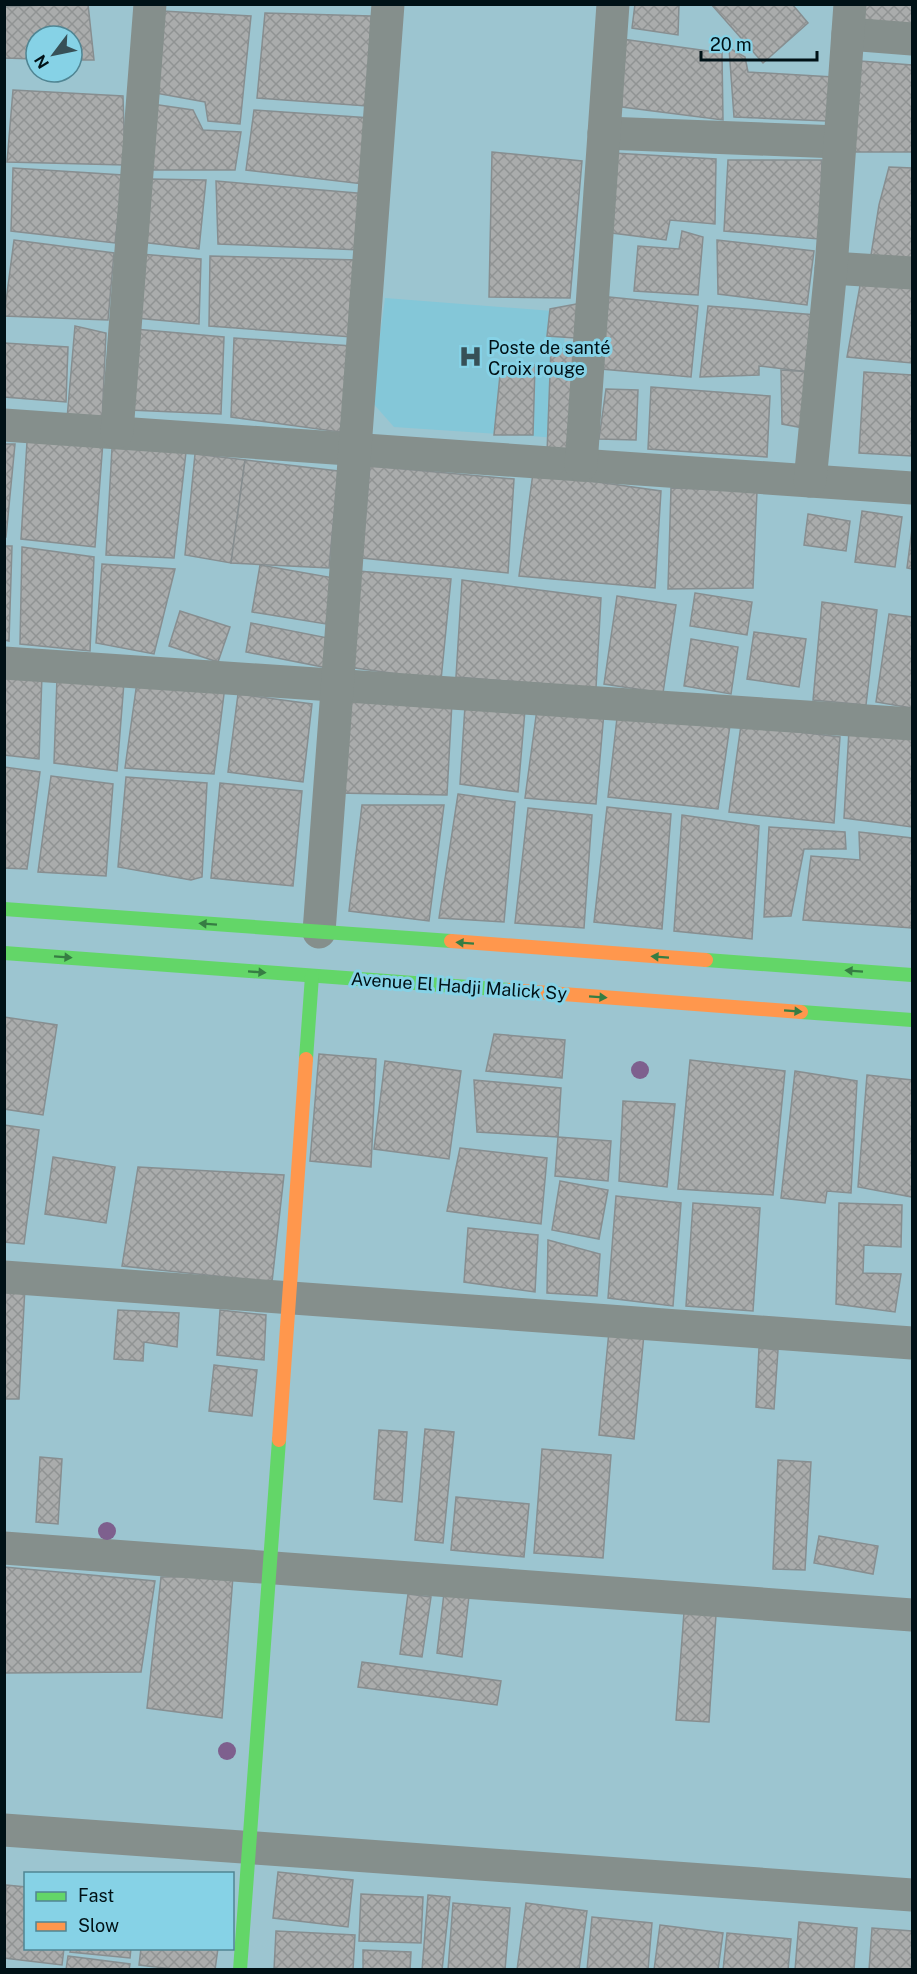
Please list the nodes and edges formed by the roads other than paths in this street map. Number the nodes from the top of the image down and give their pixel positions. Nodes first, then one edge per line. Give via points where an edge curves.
1 (150, 4) edge
2 (613, 4) edge
3 (381, 5) edge
4 (849, 19) edge
5 (912, 39) edge
6 (604, 132) junction
7 (839, 142) junction
8 (831, 268) junction
9 (912, 273) edge
10 (4, 425) edge
11 (117, 432) junction
12 (354, 448) junction
13 (581, 465) junction
14 (810, 481) junction
15 (912, 488) edge
16 (4, 663) edge
17 (336, 685) junction
18 (912, 724) edge
19 (4, 909) edge
20 (319, 932) junction
21 (4, 953) edge
22 (912, 975) edge
23 (312, 976) junction
24 (912, 1020) edge
25 (4, 1277) edge
26 (290, 1298) junction
27 (912, 1343) edge
28 (4, 1548) edge
29 (270, 1568) junction
30 (912, 1615) edge
31 (4, 1830) edge
32 (249, 1848) junction
33 (912, 1895) edge
34 (240, 1970) edge

1 - 11 street
2 - 6 street
3 - 12 street
4 - 5 street
4 - 7 street
6 - 7 street
6 - 13 street
7 - 8 street
8 - 9 street
8 - 14 street
10 - 11 street
11 - 12 street
12 - 13 street
12 - 17 street
13 - 14 street
14 - 15 street
16 - 17 street
17 - 18 street
17 - 20 street
20 -> 19 street
22 -> 20 street
21 -> 23 street, Avenue El Hadji Malick Sy
23 -> 24 street, Avenue El Hadji Malick Sy
23 - 26 street
25 - 26 street
26 - 27 street
26 - 29 street
28 - 29 street
29 - 30 street
29 - 32 street
31 - 32 street
32 - 33 street
32 - 34 street

